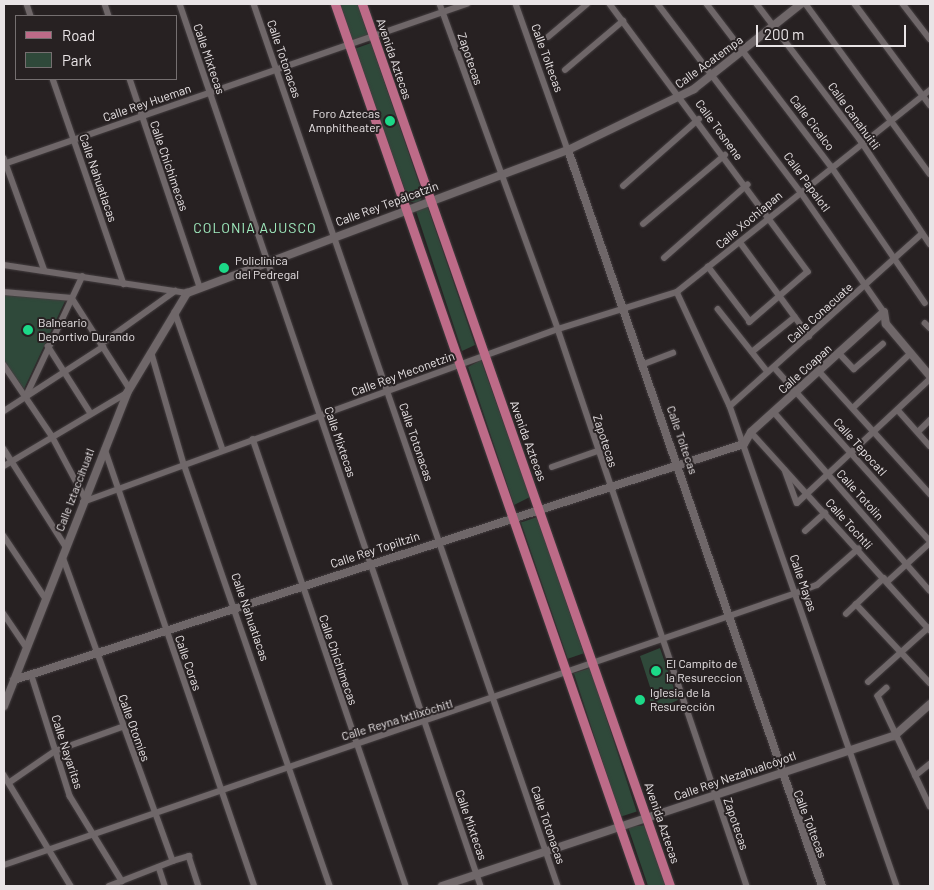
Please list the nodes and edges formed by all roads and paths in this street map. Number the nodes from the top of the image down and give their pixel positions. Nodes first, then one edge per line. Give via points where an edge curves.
1 (180, 4) edge
2 (254, 4) edge
3 (335, 4) edge
4 (362, 4) edge
5 (440, 4) edge
6 (467, 4) edge
7 (516, 4) edge
8 (587, 4) edge
9 (610, 4) edge
10 (658, 4) edge
11 (707, 4) edge
12 (757, 4) edge
13 (800, 4) edge
14 (806, 4) edge
15 (855, 4) edge
16 (903, 4) edge
17 (443, 12) junction
18 (623, 21) junction
19 (774, 25) junction
20 (373, 36) junction
21 (548, 36) dead end
22 (930, 39) edge
23 (349, 44) junction
24 (744, 51) junction
25 (276, 69) junction
26 (565, 70) dead end
27 (713, 75) junction
28 (53, 80) edge
29 (130, 80) edge
30 (930, 90) edge
31 (210, 92) junction
32 (923, 95) junction
33 (681, 96) junction
34 (930, 105) edge
35 (142, 115) junction
36 (891, 117) junction
37 (699, 119) junction
38 (74, 140) junction
39 (861, 141) junction
40 (568, 150) junction
41 (725, 155) junction
42 (4, 162) edge
43 (831, 166) junction
44 (930, 174) edge
45 (500, 175) junction
46 (747, 185) junction
47 (623, 186) dead end
48 (800, 191) junction
49 (430, 200) junction
50 (406, 210) junction
51 (770, 216) junction
52 (643, 224) dead end
53 (922, 234) junction
54 (334, 235) junction
55 (740, 242) junction
56 (930, 244) edge
57 (664, 258) dead end
58 (266, 260) junction
59 (893, 260) junction
60 (4, 265) edge
61 (708, 267) junction
62 (45, 271) junction
63 (82, 277) junction
64 (124, 284) junction
65 (867, 284) junction
66 (200, 287) junction
67 (175, 291) junction
68 (4, 292) edge
69 (187, 292) junction
70 (677, 292) junction
71 (780, 296) junction
72 (72, 298) junction
73 (926, 304) dead end
74 (624, 306) junction
75 (718, 309) dead end
76 (175, 312) junction
77 (884, 312) junction
78 (796, 317) junction
79 (926, 323) dead end
80 (930, 328) edge
81 (558, 329) junction
82 (809, 336) junction
83 (883, 344) dead end
84 (102, 345) junction
85 (48, 346) junction
86 (752, 352) junction
87 (674, 353) dead end
88 (839, 353) junction
89 (152, 354) junction
90 (911, 354) junction
91 (484, 356) junction
92 (460, 364) junction
93 (644, 364) junction
94 (4, 365) edge
95 (774, 367) junction
96 (819, 371) junction
97 (64, 372) junction
98 (768, 372) junction
99 (930, 378) edge
100 (128, 391) junction
101 (387, 391) junction
102 (796, 392) junction
103 (26, 396) junction
104 (730, 406) junction
105 (853, 408) junction
106 (898, 410) junction
107 (4, 411) edge
108 (90, 412) junction
109 (774, 412) junction
110 (320, 415) junction
111 (930, 420) edge
112 (875, 431) junction
113 (751, 432) junction
114 (918, 432) junction
115 (52, 436) junction
116 (253, 439) junction
117 (744, 444) junction
118 (104, 446) junction
119 (930, 446) edge
120 (4, 449) edge
121 (223, 450) junction
122 (598, 451) junction
123 (851, 453) junction
124 (12, 461) junction
125 (184, 464) junction
126 (679, 465) junction
127 (4, 466) edge
128 (552, 467) dead end
129 (786, 470) junction
130 (828, 474) junction
131 (610, 487) junction
132 (119, 489) junction
133 (807, 493) junction
134 (930, 494) edge
135 (83, 499) junction
136 (540, 510) junction
137 (825, 513) junction
138 (512, 518) junction
139 (805, 531) dead end
140 (4, 536) edge
141 (440, 542) junction
142 (930, 542) edge
143 (65, 545) junction
144 (858, 549) junction
145 (62, 555) junction
146 (907, 563) junction
147 (370, 564) junction
148 (886, 580) junction
149 (302, 586) junction
150 (930, 591) edge
151 (796, 593) junction
152 (46, 598) junction
153 (856, 604) junction
154 (238, 610) junction
155 (846, 614) dead end
156 (730, 615) junction
157 (4, 616) edge
158 (929, 629) edge
159 (166, 632) junction
160 (664, 638) junction
161 (26, 648) junction
162 (901, 652) junction
163 (98, 654) junction
164 (592, 662) junction
165 (566, 673) junction
166 (32, 676) junction
167 (14, 680) junction
168 (868, 682) dead end
169 (930, 683) edge
170 (887, 688) dead end
171 (494, 699) junction
172 (4, 702) edge
173 (930, 704) edge
174 (425, 723) junction
175 (122, 726) junction
176 (894, 736) junction
177 (356, 742) junction
178 (850, 748) junction
179 (56, 751) junction
180 (930, 764) edge
181 (291, 767) junction
182 (779, 773) junction
183 (4, 775) edge
184 (915, 776) junction
185 (10, 782) junction
186 (222, 792) junction
187 (714, 794) junction
188 (930, 806) edge
189 (155, 814) junction
190 (647, 818) junction
191 (620, 827) junction
192 (95, 834) junction
193 (50, 850) junction
194 (546, 850) junction
195 (173, 861) junction
196 (4, 865) edge
197 (159, 867) junction
198 (476, 874) junction
199 (122, 881) junction
200 (71, 886) edge
201 (109, 886) edge
202 (165, 886) edge
203 (199, 886) edge
204 (256, 886) edge
205 (330, 886) edge
206 (406, 886) edge
207 (442, 886) edge
208 (481, 886) edge
209 (558, 886) edge
210 (640, 886) edge
211 (670, 886) edge
212 (747, 886) edge
213 (822, 886) edge
214 (897, 886) edge

1 - 31 street, Calle Mixtecas
2 - 25 street, Calle Totonacas
3 - 23 main road
4 - 20 main road, Avenida Aztecas
5 - 17 street, Zapotecas
6 - 17 street, Calle Rey Hueman
7 - 40 street, Calle Toltecas
8 - 21 street
9 - 18 street, Calle Tosnene
10 - 27 street, Calle Papalotl
11 - 24 street, Calle Cicalco
12 - 19 street, Calle Canahuitli
13 - 19 street, Calle Acatempa
14 - 36 street
15 - 32 street
16 - 22 street
17 - 20 street, Calle Rey Hueman
17 - 45 street, Zapotecas
18 - 26 street
18 - 33 street, Calle Tosnene
19 - 24 street, Calle Acatempa
19 - 39 street, Calle Canahuitli
20 - 23 street, Calle Rey Hueman
20 - 49 main road, Avenida Aztecas
23 - 25 street, Calle Rey Hueman
23 - 50 main road
24 - 27 street, Calle Acatempa
24 - 43 street, Calle Cicalco
25 - 31 street, Calle Rey Hueman
25 - 54 street, Calle Totonacas
27 - 33 street, Calle Acatempa
27 - 48 street, Calle Papalotl
28 - 38 street, Calle Nahuatlacas
29 - 35 street, Calle Chichimecas
30 - 32 street, Calle Xochiapan
31 - 35 street, Calle Rey Hueman
31 - 58 street, Calle Mixtecas
32 - 34 street
32 - 36 street, Calle Xochiapan
33 - 37 street, Calle Tosnene
33 - 40 street, Calle Acatempa via 632,116
35 - 38 street, Calle Rey Hueman
35 - 66 street, Calle Chichimecas
36 - 39 street, Calle Xochiapan
36 - 44 street
37 - 41 street, Calle Tosnene
37 - 47 street
38 - 42 street, Calle Rey Hueman
38 - 64 street, Calle Nahuatlacas
39 - 43 street, Calle Xochiapan
39 - 53 street, Calle Canahuitli
40 - 45 street, Calle Rey Tepálcatzin
40 - 74 street, Calle Toltecas
41 - 46 street, Calle Tosnene
41 - 52 street
42 - 62 street
43 - 48 street, Calle Xochiapan
43 - 59 street, Calle Cicalco
45 - 49 street, Calle Rey Tepálcatzin
45 - 81 street, Zapotecas
46 - 51 street, Calle Tosnene
46 - 57 street
48 - 51 street, Calle Xochiapan
48 - 65 street, Calle Papalotl
49 - 50 street, Calle Rey Tepálcatzin
49 - 91 main road, Avenida Aztecas
50 - 54 street, Calle Rey Tepálcatzin
50 - 92 main road
51 - 55 street, Calle Xochiapan
51 - 71 street, Calle Tosnene via 808,272
53 - 56 street, Calle Canahuitli
53 - 59 street, Calle Conacuate
54 - 58 street, Calle Rey Tepálcatzin
54 - 101 street, Calle Totonacas
55 - 61 street, Calle Xochiapan
55 - 71 street
58 - 66 street, Calle Rey Tepálcatzin
58 - 110 street, Calle Mixtecas
59 - 65 street, Calle Conacuate
59 - 73 street, Calle Cicalco
60 - 62 street
61 - 70 street, Calle Xochiapan
61 - 71 street via 750,322
62 - 63 street
63 - 64 street
63 - 72 street
64 - 67 street
65 - 77 street, Calle Papalotl
65 - 82 street, Calle Conacuate
66 - 69 street, Calle Rey Tepálcatzin
67 - 69 street
67 - 84 street
68 - 72 street
69 - 76 street, Calle Iztaccíhuatl
70 - 74 street, Calle Rey Meconetzin
70 - 104 street, Calle Mayas
71 - 78 street
72 - 84 street
72 - 85 street
74 - 81 street, Calle Rey Meconetzin
74 - 93 street, Calle Toltecas
75 - 86 street
76 - 89 street, Calle Iztaccíhuatl
76 - 121 street
77 - 88 street, Calle Coapan
77 - 90 street, Calle Papalotl via 886,324
78 - 82 street
78 - 86 street
79 - 80 street
81 - 91 street, Calle Rey Meconetzin
81 - 122 street, Zapotecas
82 - 95 street, Calle Conacuate
83 - 88 street via 854,369
84 - 97 street
84 - 100 street
85 - 97 street
85 - 103 street
86 - 98 street
87 - 93 street
88 - 96 street, Calle Coapan
89 - 100 street, Calle Iztaccíhuatl
89 - 125 street, Calle Nahuatlacas
90 - 99 street, Calle Papalotl
90 - 105 street
91 - 92 street, Calle Rey Meconetzin
91 - 136 main road, Avenida Aztecas
92 - 101 street, Calle Rey Meconetzin
92 - 138 main road
93 - 126 street, Calle Toltecas
94 - 103 street
95 - 98 street, Calle Conacuate
95 - 102 street, Calle Tepocatl
96 - 102 street, Calle Coapan
96 - 105 street
97 - 103 street
97 - 108 street
98 - 104 street, Calle Conacuate
99 - 106 street
100 - 108 street
100 - 118 street, Calle Iztaccíhuatl
101 - 110 street, Calle Rey Meconetzin
101 - 141 street, Calle Totonacas
102 - 109 street, Calle Coapan
102 - 123 street, Calle Tepocatl
103 - 107 street
103 - 115 street
104 - 117 street, Calle Mayas
105 - 112 street
106 - 112 street
106 - 114 street
108 - 115 street
109 - 113 street, Calle Coapan
109 - 130 street, Calle Totolin
110 - 116 street, Calle Rey Meconetzin
110 - 147 street, Calle Mixtecas
111 - 114 street
112 - 123 street
112 - 134 street
113 - 117 street, Calle Coapan
113 - 129 street, Calle Tochtli
114 - 119 street
115 - 124 street
115 - 135 street
116 - 121 street, Calle Rey Meconetzin
116 - 149 street, Calle Chichimecas
117 - 126 street, Calle Rey Topiltzin
117 - 151 street, Calle Mayas
118 - 132 street, Calle Coras
118 - 135 street, Calle Iztaccíhuatl
120 - 124 street
121 - 125 street, Calle Rey Meconetzin
122 - 128 street
122 - 131 street, Zapotecas
123 - 130 street
123 - 142 street, Calle Tepocatl
124 - 127 street
124 - 143 street
125 - 132 street, Calle Rey Meconetzin
125 - 154 street, Calle Nahuatlacas
126 - 131 street, Calle Rey Topiltzin
126 - 156 street, Calle Toltecas
129 - 133 street, Calle Tochtli
129 - 133 street via 797,503
130 - 133 street
130 - 146 street, Calle Totolin
131 - 136 street, Calle Rey Topiltzin
131 - 160 street, Zapotecas
132 - 135 street, Calle Rey Meconetzin
132 - 159 street, Calle Coras
133 - 137 street, Calle Tochtli
135 - 143 street, Calle Iztaccíhuatl
136 - 138 street, Calle Rey Topiltzin
136 - 164 main road, Avenida Aztecas
137 - 139 street
137 - 144 street, Calle Tochtli
138 - 141 street, Calle Rey Topiltzin
138 - 165 main road
140 - 152 street
141 - 147 street, Calle Rey Topiltzin
141 - 171 street, Calle Totonacas
142 - 146 street
143 - 145 street, Calle Iztaccíhuatl
144 - 148 street, Calle Tochtli
144 - 151 street, Calle Reyna Ixtlixóchitl via 817,585
145 - 152 street, Calle Iztaccíhuatl
145 - 163 street, Calle Otomíes
146 - 148 street
146 - 150 street, Calle Totolin
147 - 149 street, Calle Rey Topiltzin
147 - 174 street, Calle Mixtecas
148 - 153 street
148 - 158 street, Calle Tochtli
149 - 154 street, Calle Rey Topiltzin
149 - 177 street, Calle Chichimecas
151 - 156 street, Calle Reyna Ixtlixóchitl
151 - 178 street, Calle Mayas
152 - 161 street, Calle Iztaccíhuatl
153 - 155 street
153 - 162 street
154 - 159 street, Calle Rey Topiltzin
154 - 181 street, Calle Nahuatlacas
156 - 160 street, Calle Reyna Ixtlixóchitl
156 - 182 street, Calle Toltecas
157 - 161 street
158 - 162 street
159 - 163 street, Calle Rey Topiltzin
159 - 186 street, Calle Coras
160 - 164 street, Calle Reyna Ixtlixóchitl
160 - 187 street, Zapotecas
161 - 167 street, Calle Iztaccíhuatl
162 - 168 street
162 - 169 street
163 - 166 street, Calle Rey Topiltzin
163 - 175 street, Calle Otomíes
164 - 165 street, Calle Reyna Ixtlixóchitl
164 - 190 main road, Avenida Aztecas
165 - 171 street, Calle Reyna Ixtlixóchitl
165 - 191 main road
166 - 167 street, Calle Rey Topiltzin
166 - 179 street, Calle Nayaritas
167 - 172 street, Calle Iztaccíhuatl
170 - 176 street via 878,696
171 - 174 street, Calle Reyna Ixtlixóchitl
171 - 194 street, Calle Totonacas
173 - 176 street
174 - 177 street, Calle Reyna Ixtlixóchitl
174 - 198 street, Calle Mixtecas
175 - 179 street
175 - 189 street, Calle Otomíes
176 - 178 street, Calle Rey Nezahualcóyotl
176 - 184 street
177 - 181 street, Calle Reyna Ixtlixóchitl
177 - 206 street, Calle Chichimecas
178 - 182 street, Calle Rey Nezahualcóyotl
178 - 214 street, Calle Mayas
179 - 185 street
179 - 192 street, Calle Nayaritas via 70,796
180 - 184 street
181 - 186 street, Calle Reyna Ixtlixóchitl
181 - 205 street, Calle Nahuatlacas
182 - 187 street, Calle Rey Nezahualcóyotl
182 - 213 street, Calle Toltecas
183 - 185 street
184 - 188 street
185 - 193 street
186 - 189 street, Calle Reyna Ixtlixóchitl
186 - 204 street, Calle Coras
187 - 190 street, Calle Rey Nezahualcóyotl
187 - 212 street, Zapotecas
189 - 192 street, Calle Reyna Ixtlixóchitl
189 - 195 street, Calle Otomíes
190 - 191 street, Calle Rey Nezahualcóyotl
190 - 211 main road, Avenida Aztecas
191 - 194 street, Calle Rey Nezahualcóyotl
191 - 210 main road
192 - 193 street, Calle Reyna Ixtlixóchitl
192 - 199 street, Calle Nayaritas
193 - 196 street, Calle Reyna Ixtlixóchitl
193 - 200 street
194 - 198 street, Calle Rey Nezahualcóyotl
194 - 209 street, Calle Totonacas
195 - 197 street
195 - 203 street via 189,856
197 - 199 street
197 - 202 street
198 - 207 street, Calle Rey Nezahualcóyotl
198 - 208 street, Calle Mixtecas
199 - 201 street

